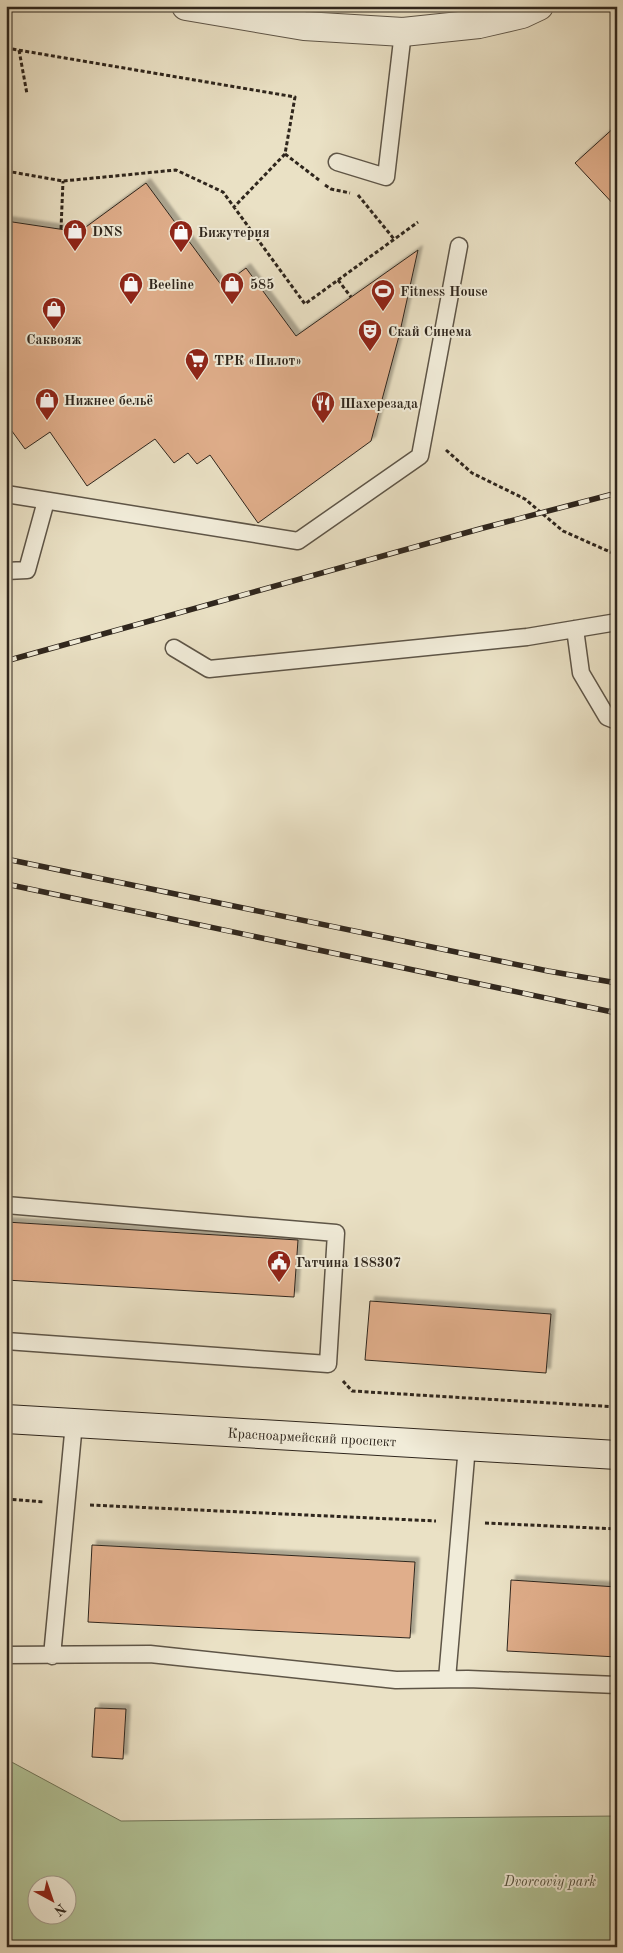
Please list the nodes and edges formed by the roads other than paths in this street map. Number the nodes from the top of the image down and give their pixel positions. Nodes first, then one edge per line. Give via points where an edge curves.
1 (186, 6) edge
2 (539, 6) edge
3 (403, 32) junction
4 (337, 162) dead end
5 (459, 246) dead end
6 (6, 494) edge
7 (46, 501) junction
8 (6, 571) edge
9 (617, 622) edge
10 (575, 629) junction
11 (174, 648) dead end
12 (617, 721) edge
13 (6, 1205) edge
14 (6, 1341) edge
15 (6, 1419) edge
16 (74, 1423) junction
17 (467, 1446) junction
18 (617, 1455) edge
19 (6, 1655) edge
20 (52, 1656) junction
21 (447, 1679) junction
22 (617, 1685) edge

1 - 3 main road via 304,26
2 - 3 main road via 522,14 479,24
3 - 4 lane via 386,177
5 - 7 lane via 420,456 298,541
6 - 7 lane
7 - 8 lane via 27,570
9 - 10 lane
10 - 11 lane via 527,637 209,668
10 - 12 lane via 581,673 607,717
13 - 14 lane via 336,1233 328,1364
15 - 16 main road, Красноармейский проспект
16 - 17 main road, Красноармейский проспект
16 - 20 lane
17 - 18 main road, Красноармейский проспект
17 - 21 lane
19 - 20 lane
20 - 21 lane via 150,1654 396,1680
21 - 22 lane

